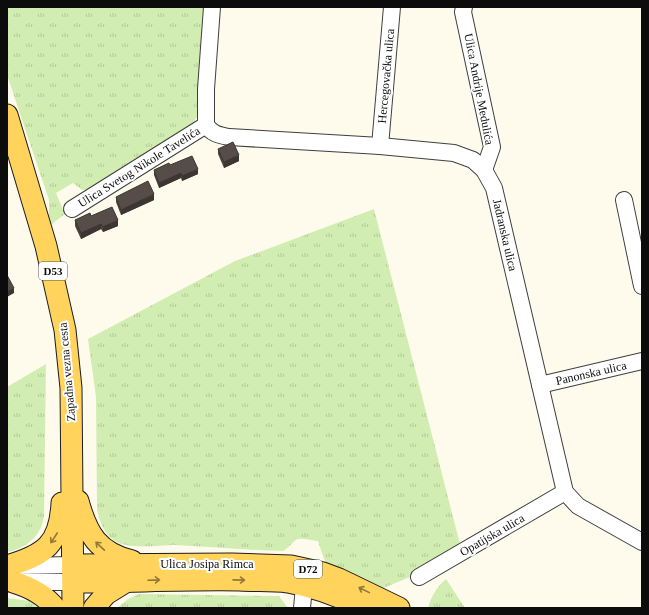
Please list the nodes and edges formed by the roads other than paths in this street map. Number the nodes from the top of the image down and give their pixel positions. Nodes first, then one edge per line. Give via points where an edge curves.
1 (212, 7) edge
2 (392, 7) edge
3 (464, 7) edge
4 (7, 115) edge
5 (206, 125) junction
6 (380, 146) junction
7 (484, 170) junction
8 (624, 200) dead end
9 (72, 209) dead end
10 (642, 286) edge
11 (642, 361) edge
12 (540, 385) junction
13 (72, 431) junction
14 (72, 477) junction
15 (565, 492) junction
16 (642, 542) edge
17 (149, 565) junction
18 (9, 574) edge
19 (73, 574) junction
20 (419, 577) dead end
21 (305, 578) junction
22 (127, 581) junction
23 (55, 608) edge
24 (74, 608) edge
25 (94, 608) edge
26 (302, 608) edge
27 (363, 608) edge
28 (399, 608) edge

1 - 5 street
2 - 6 street, Hercegovačka ulica
3 - 7 street, Ulica Andrije Medulića via 492,147
4 - 13 main road, Zapadna vezna cesta / D53 via 44,239 59,300 68,359
5 - 6 street, Jadranska ulica via 216,135 229,137
5 - 9 street, Ulica Svetog Nikole Tavelića
6 - 7 street, Jadranska ulica via 454,153 473,160
7 - 12 street, Jadranska ulica via 494,188
8 - 10 street
11 - 12 street, Panonska ulica
12 - 15 street, Jadranska ulica
13 - 14 main road, Zapadna vezna cesta / D53
13 -> 18 main road via 64,462 61,519 57,532 44,550
17 -> 14 main road via 115,557 93,539 82,514
14 - 19 main road, Zapadna vezna cesta / D53
15 - 16 street via 578,506
15 - 20 street, Opatijska ulica
17 - 19 main road, Ulica Josipa Rimca / D72
17 - 21 main road, Ulica Josipa Rimca / D72 via 274,564
18 - 19 street, Ulica Josipa Rimca
18 - 23 main road via 40,593
19 - 22 main road, Ulica Josipa Rimca / D72
19 - 24 main road, D53
22 -> 21 main road, Ulica Josipa Rimca / D72
21 - 26 street
21 - 27 main road, Ulica Josipa Rimca / D72
28 -> 21 main road, Ulica Josipa Rimca / D72 via 339,579
22 - 25 main road via 106,594

